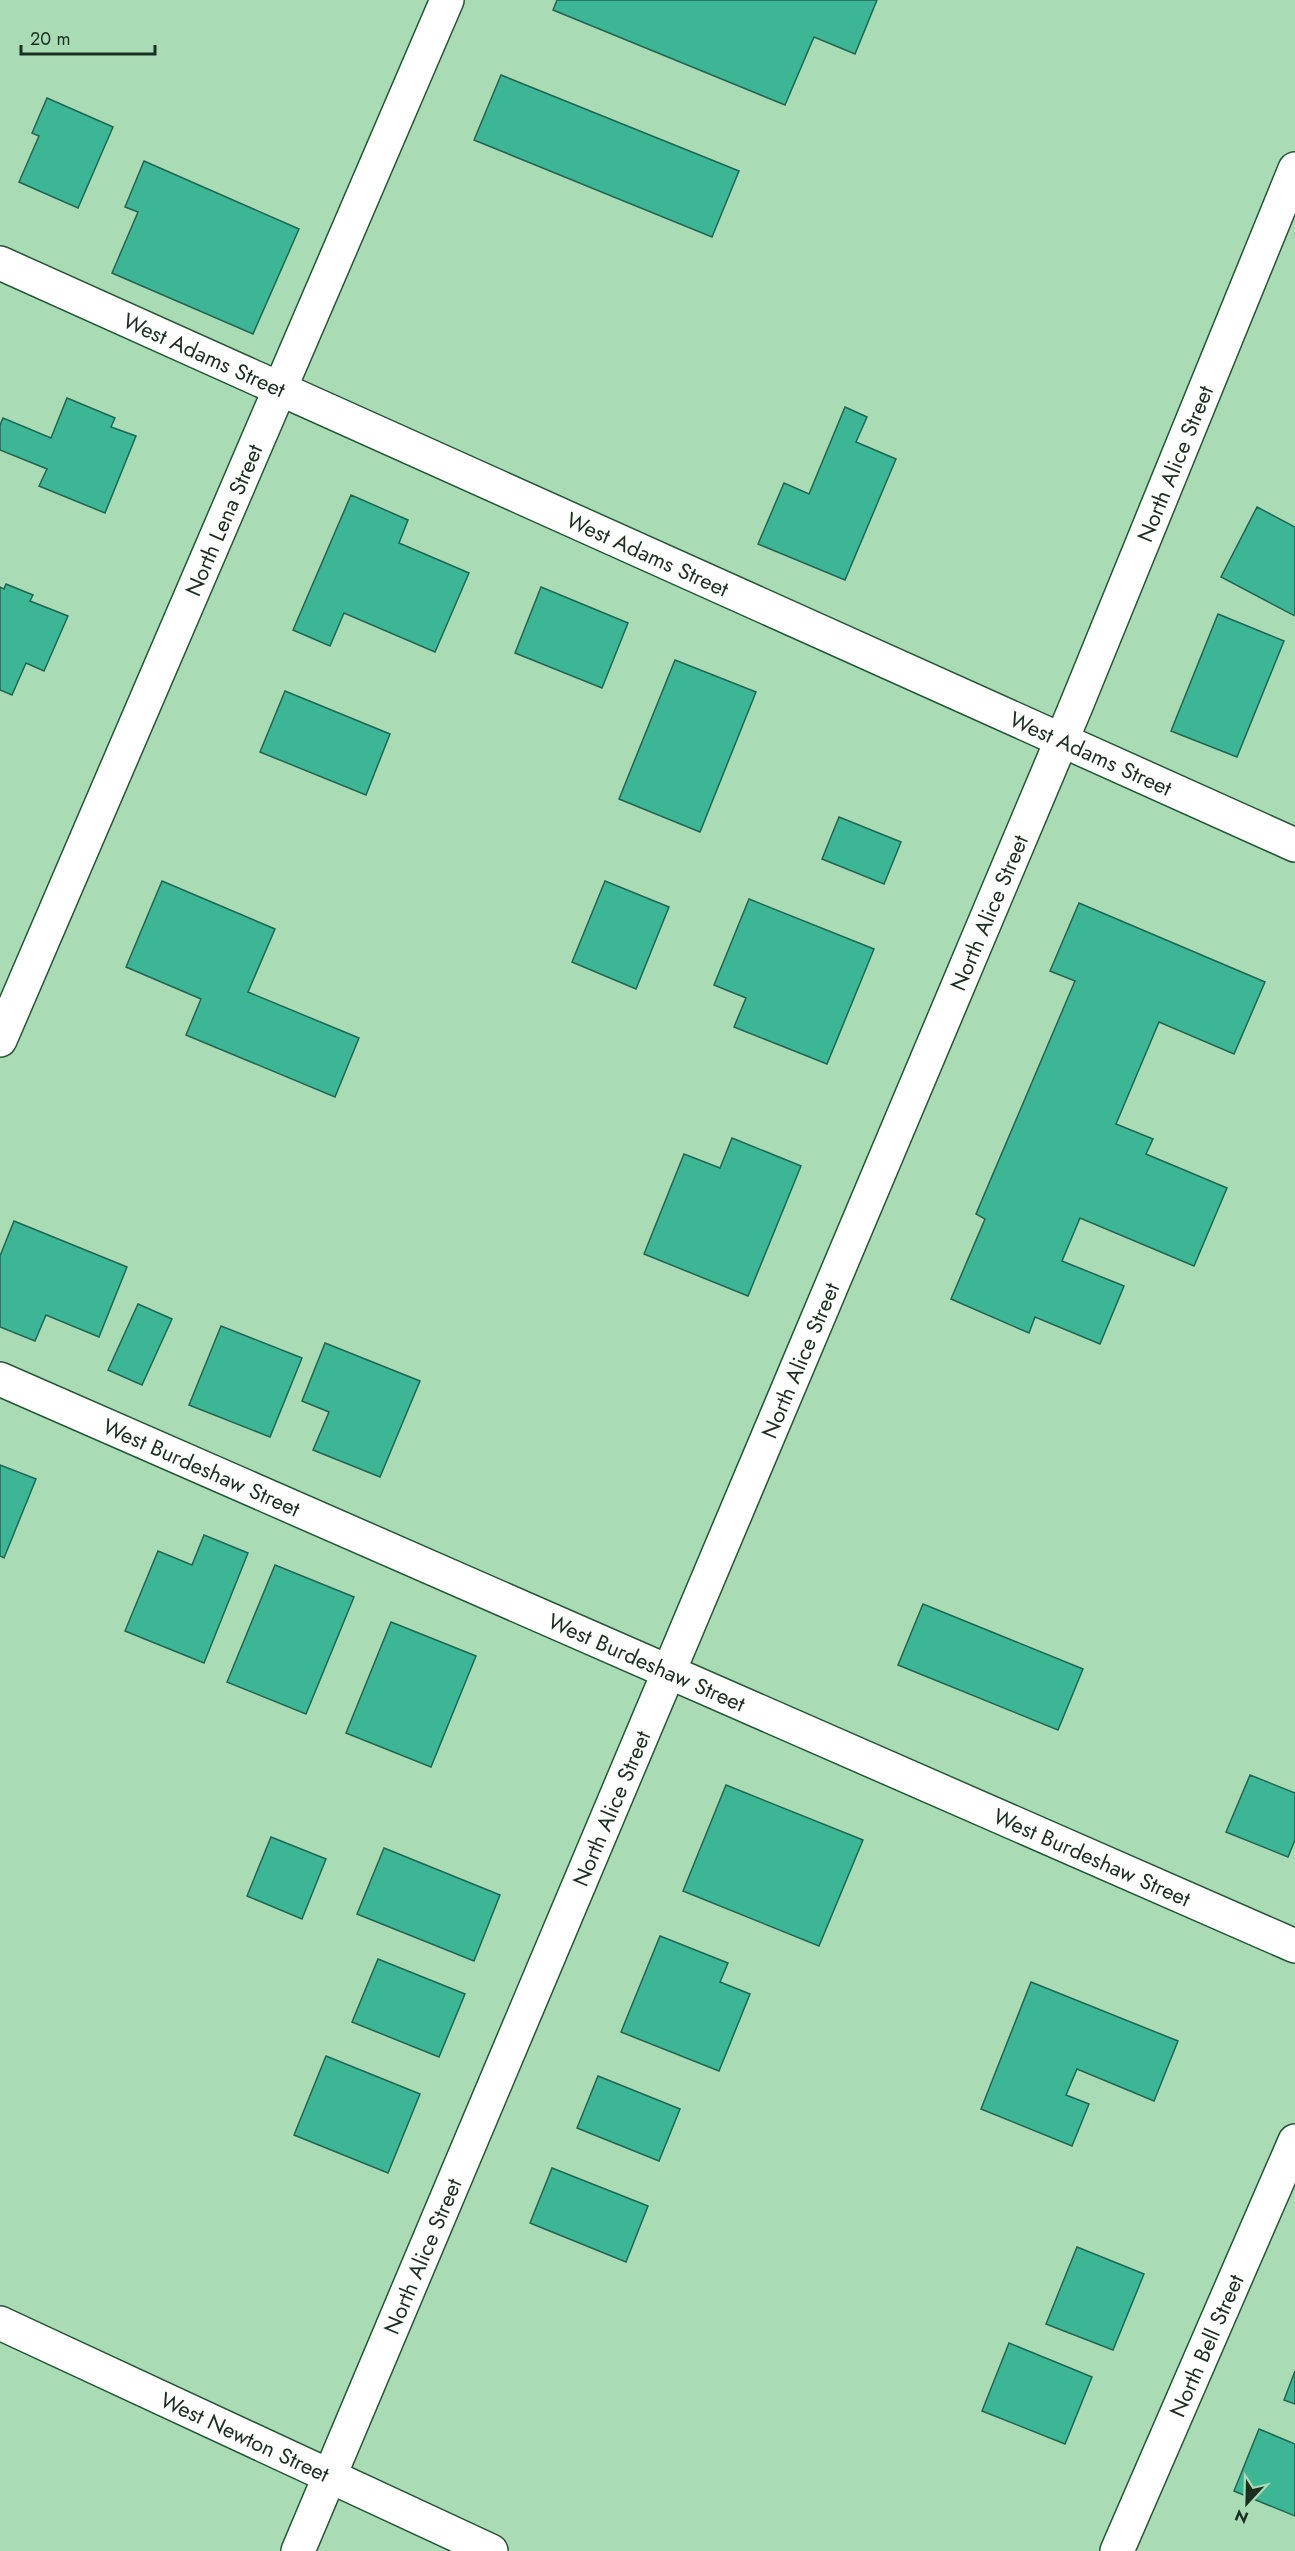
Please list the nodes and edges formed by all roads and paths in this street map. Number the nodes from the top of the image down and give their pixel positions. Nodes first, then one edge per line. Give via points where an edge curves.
1 (447, 0) edge
2 (1295, 169) edge
3 (0, 264) edge
4 (279, 388) junction
5 (1061, 740) junction
6 (1295, 845) edge
7 (0, 1040) edge
8 (0, 1379) edge
9 (669, 1673) junction
10 (1295, 1946) edge
11 (1295, 2141) edge
12 (0, 2323) edge
13 (330, 2477) junction
14 (298, 2551) edge
15 (491, 2551) edge
16 (1117, 2551) edge

1 - 4 street, North Lena Street
2 - 5 street, North Alice Street
3 - 4 street, West Adams Street
4 - 5 street, West Adams Street
4 - 7 street, North Lena Street
5 - 6 street, West Adams Street
5 - 9 street, North Alice Street
8 - 9 street, West Burdeshaw Street
9 - 10 street, West Burdeshaw Street
9 - 13 street, North Alice Street
11 - 16 street, North Bell Street
12 - 13 street, West Newton Street
13 - 14 street, North Alice Street
13 - 15 street, West Newton Street

